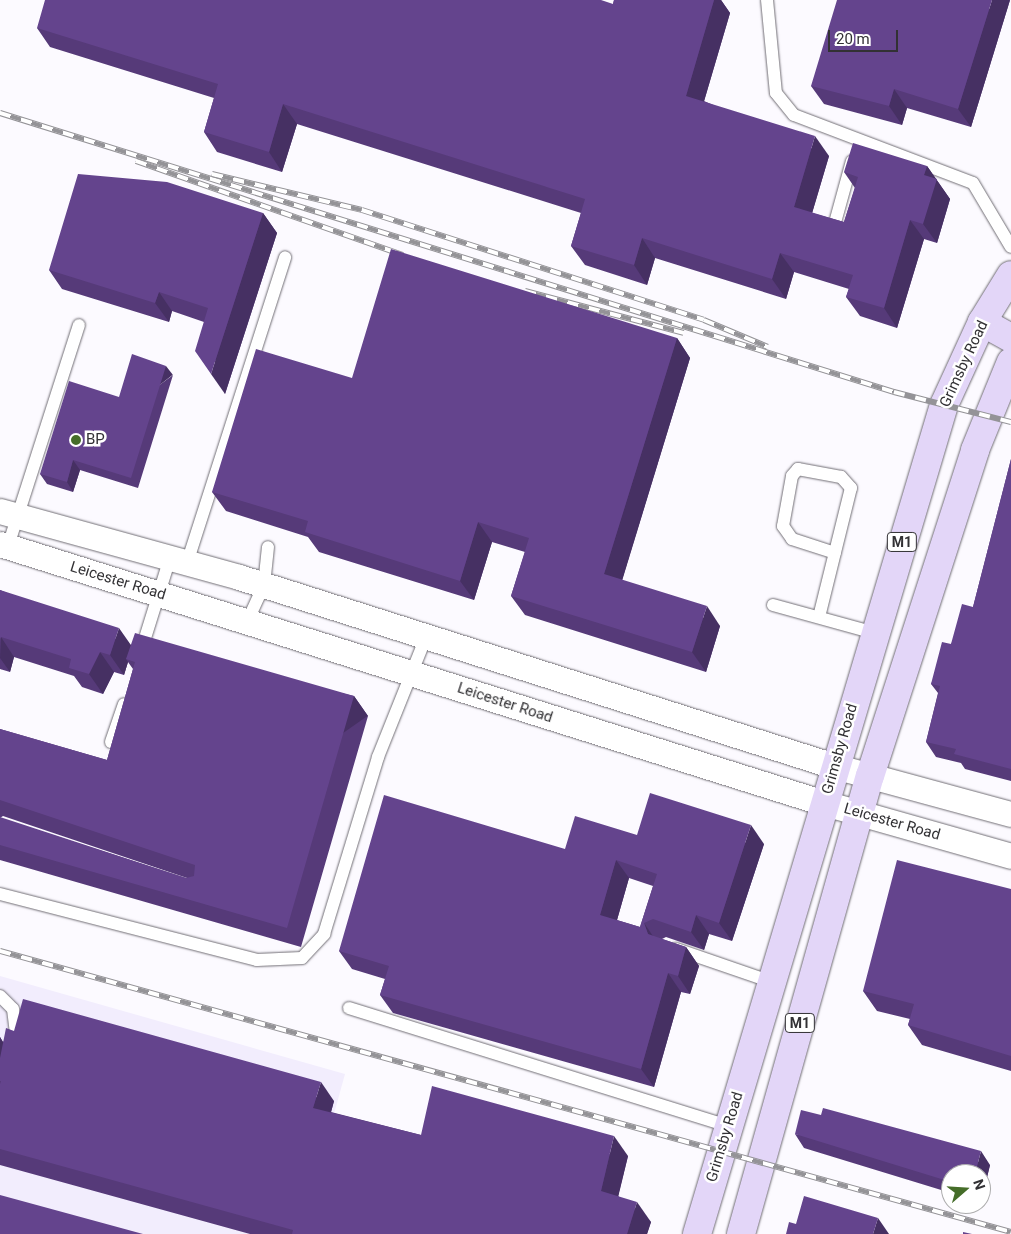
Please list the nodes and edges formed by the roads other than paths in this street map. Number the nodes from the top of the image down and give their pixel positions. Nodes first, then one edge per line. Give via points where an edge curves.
1 (767, 0) edge
2 (858, 142) junction
3 (836, 219) edge
4 (1011, 247) edge
5 (285, 257) dead end
6 (1011, 275) edge
7 (982, 322) junction
8 (79, 325) dead end
9 (1011, 338) edge
10 (1011, 362) edge
11 (8, 513) edge
12 (4, 545) edge
13 (268, 547) dead end
14 (835, 554) junction
15 (179, 561) junction
16 (264, 585) junction
17 (160, 594) junction
18 (773, 605) dead end
19 (819, 617) junction
20 (248, 622) junction
21 (875, 633) junction
22 (426, 637) junction
23 (136, 668) edge
24 (411, 673) junction
25 (130, 687) edge
26 (111, 742) edge
27 (834, 766) junction
28 (870, 776) junction
29 (824, 803) junction
30 (861, 813) junction
31 (1011, 814) edge
32 (1011, 856) edge
33 (0, 894) edge
34 (664, 945) edge
35 (772, 982) junction
36 (0, 996) edge
37 (349, 1008) dead end
38 (15, 1044) edge
39 (728, 1126) junction
40 (697, 1234) edge
41 (741, 1234) edge

1 - 2 lane via 776,93 794,115
2 - 3 lane
2 - 4 lane via 973,184
5 - 15 lane
6 - 7 highway, Grimsby Road / M1
7 - 9 highway
7 - 21 highway, Grimsby Road / M1 via 947,398
8 - 11 lane
10 - 28 highway, M1 via 975,450
11 - 12 lane
11 - 15 street
12 - 17 street, Leicester Road
13 - 16 lane
14 - 14 lane via 792,539 783,526 792,476 798,469 806,467 848,481 851,488
14 - 19 lane
15 - 16 street
15 - 17 lane
16 - 20 lane
16 - 22 street
17 - 20 street, Leicester Road
17 - 23 lane
18 - 19 lane
19 - 21 lane
20 - 24 street, Leicester Road
21 - 27 highway, Grimsby Road / M1
22 - 24 lane
22 - 27 street
24 - 29 street, Leicester Road
24 - 33 lane via 378,757 324,934 302,958 257,960
25 - 26 lane
27 - 28 street
27 - 29 highway, Grimsby Road / M1
28 - 30 highway, M1
28 - 31 street
29 - 30 street, Leicester Road
29 - 35 highway, Grimsby Road / M1
30 - 32 street, Leicester Road
30 - 41 highway, M1
34 - 35 lane
35 - 39 highway, Grimsby Road / M1
36 - 38 lane via 18,1020
37 - 39 lane
39 - 40 highway, Grimsby Road / M1

